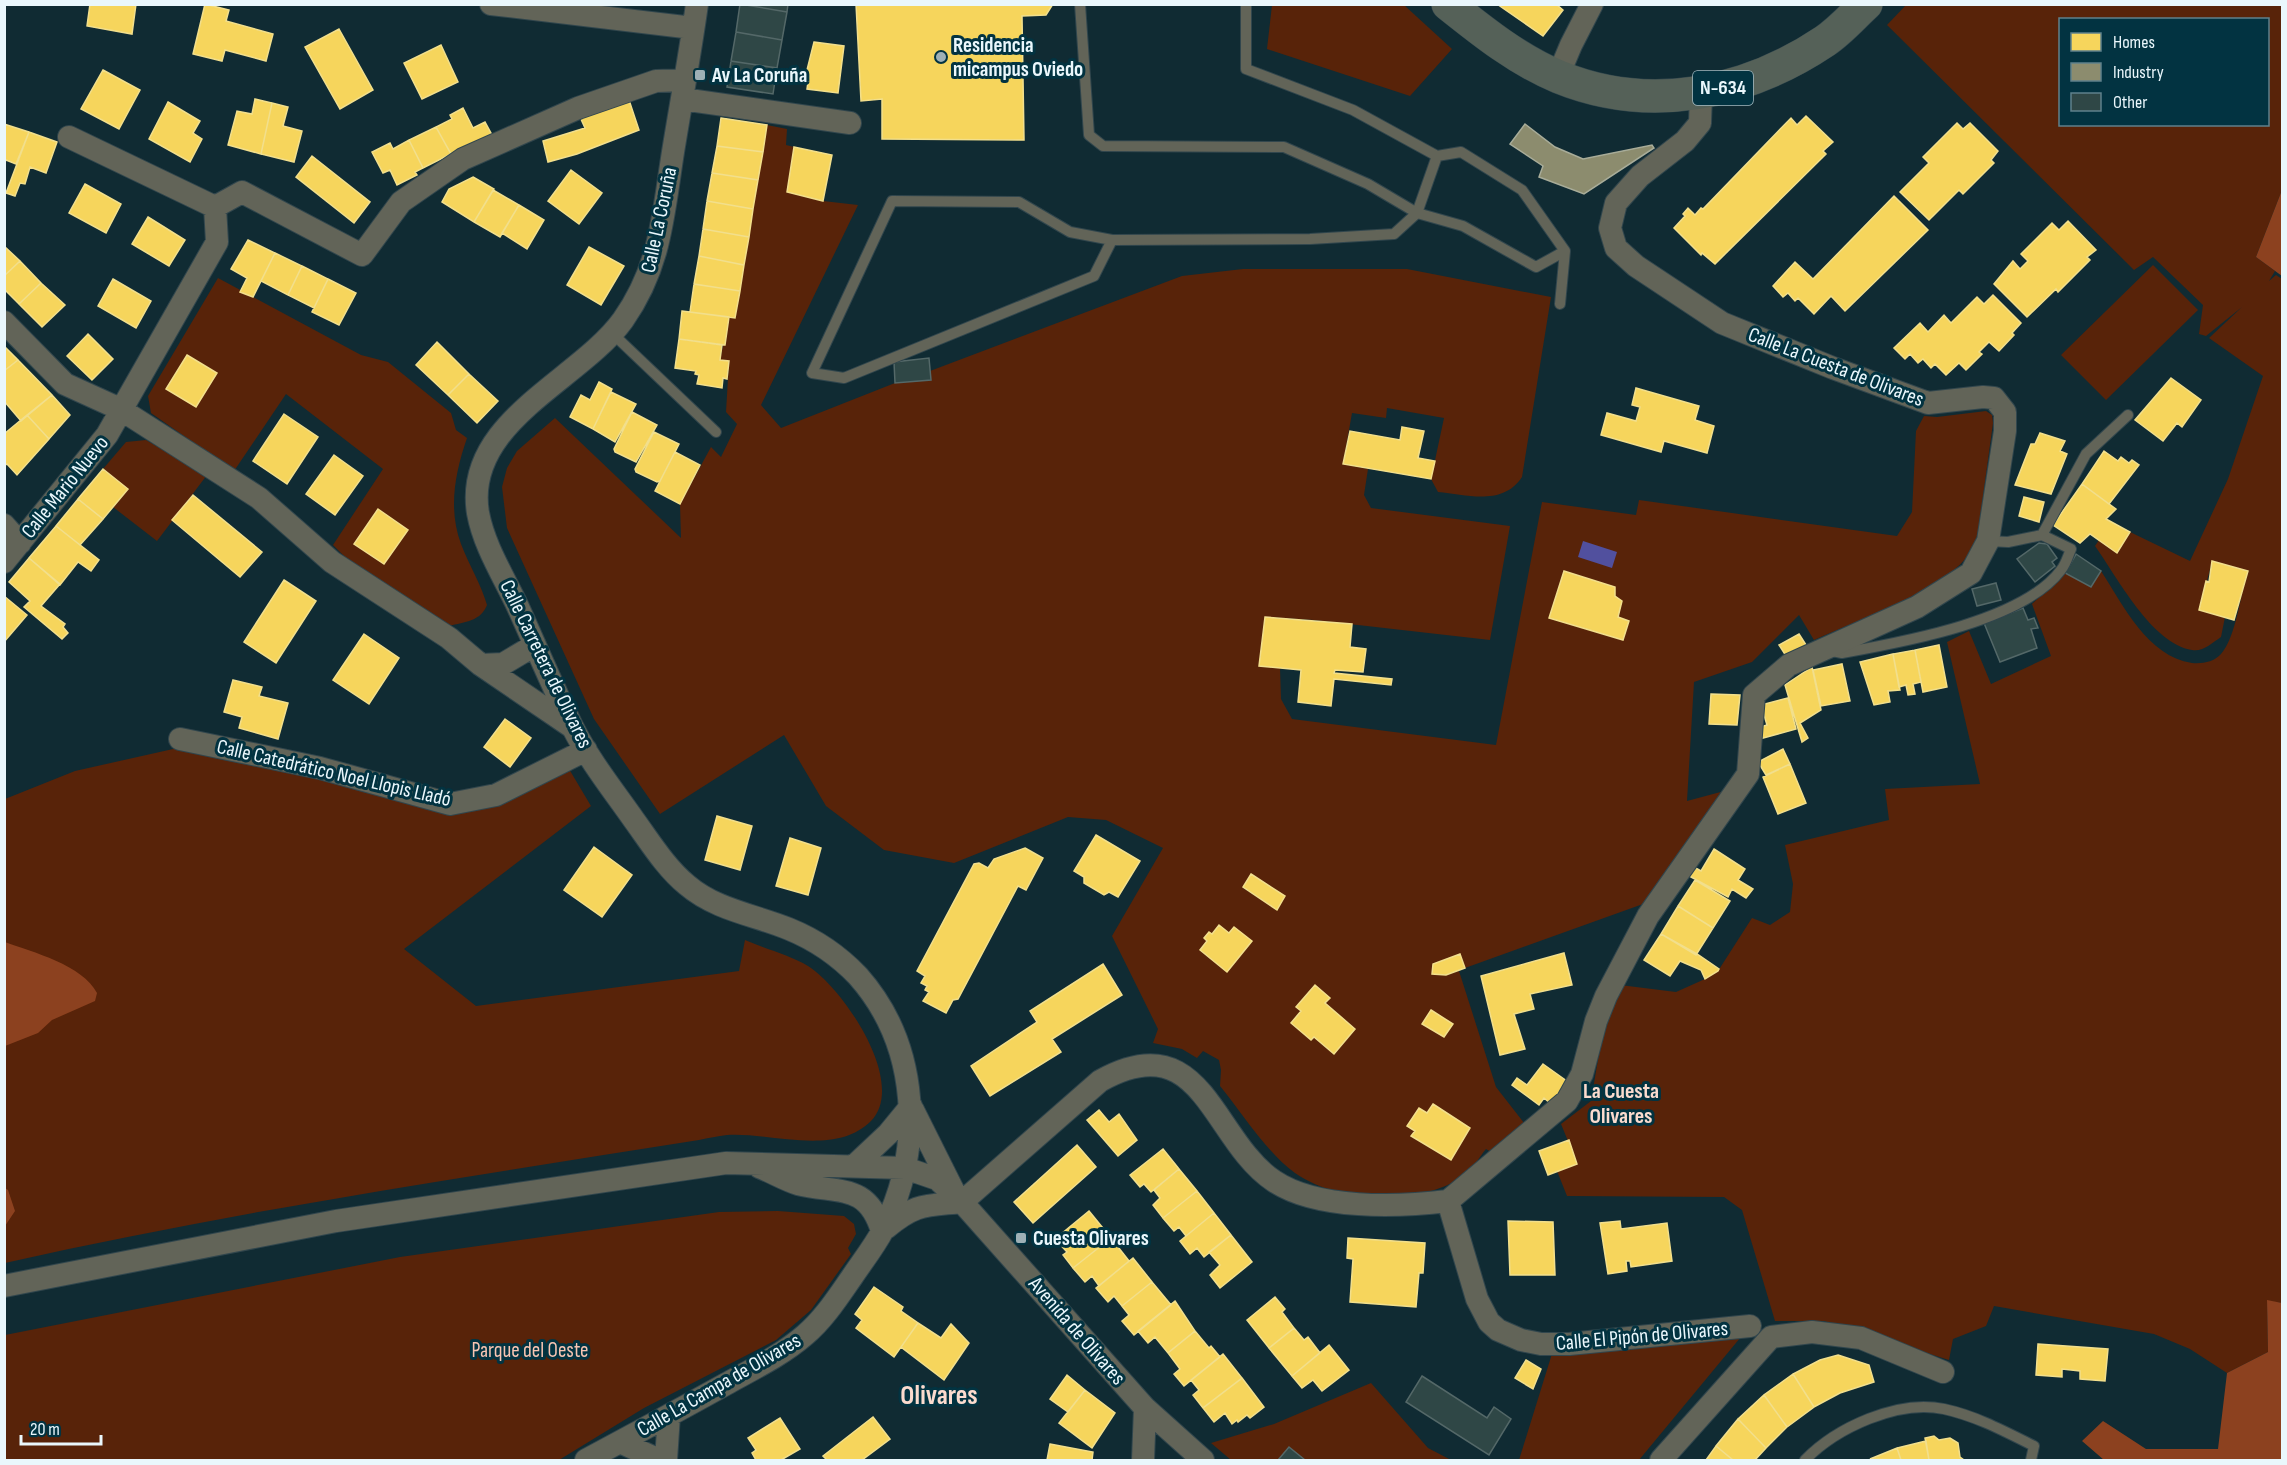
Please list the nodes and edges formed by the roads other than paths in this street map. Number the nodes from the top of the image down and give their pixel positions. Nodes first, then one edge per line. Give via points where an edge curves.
1 (490, 4) edge
2 (697, 4) edge
3 (1080, 4) edge
4 (1246, 4) edge
5 (1448, 4) edge
6 (1592, 4) edge
7 (1866, 4) edge
8 (693, 28) junction
9 (1558, 76) junction
10 (684, 89) junction
11 (1701, 94) junction
12 (850, 123) dead end
13 (69, 137) dead end
14 (1437, 156) junction
15 (215, 207) junction
16 (1417, 213) junction
17 (1112, 240) junction
18 (1565, 251) junction
19 (1560, 304) dead end
20 (4, 322) edge
21 (612, 334) junction
22 (120, 409) junction
23 (2128, 415) dead end
24 (716, 432) dead end
25 (4, 525) edge
26 (2042, 535) junction
27 (1988, 541) junction
28 (20, 543) junction
29 (4, 562) edge
30 (535, 645) junction
31 (1823, 650) junction
32 (481, 665) junction
33 (574, 729) junction
34 (180, 739) dead end
35 (586, 750) junction
36 (911, 1106) junction
37 (747, 1162) junction
38 (855, 1165) junction
39 (905, 1168) junction
40 (959, 1199) junction
41 (1448, 1201) junction
42 (882, 1231) junction
43 (4, 1286) edge
44 (1750, 1326) dead end
45 (1942, 1372) dead end
46 (1145, 1408) junction
47 (669, 1415) junction
48 (620, 1442) junction
49 (586, 1461) edge
50 (659, 1461) edge
51 (666, 1461) edge
52 (1143, 1461) edge
53 (1203, 1461) edge
54 (1661, 1461) edge
55 (1805, 1461) edge
56 (2031, 1461) edge

1 - 8 street
2 - 8 street, Calle La Coruña
3 - 16 lane via 1089,135 1103,146 1284,147 1368,184
4 - 14 lane via 1246,69 1353,110
5 - 9 highway, N-634 via 1503,46
6 - 9 street
7 - 11 highway, N-634 via 1826,40 1767,73
8 - 10 street, Calle La Coruña
9 - 11 highway, N-634 via 1624,94
10 - 12 street
10 - 15 street via 656,81 578,108 463,159 401,202 362,255 242,192
10 - 21 street, Calle La Coruña via 657,255 643,289
11 - 27 street, Calle La Cuesta de Olivares via 1700,123 1686,141 1633,182 1616,203 1610,228 1616,248 1722,323 1833,368 1928,403 1994,398 2005,412 2005,431
13 - 15 street
14 - 16 lane
14 - 18 lane via 1461,152 1522,190
15 - 22 street, Calle Mario Nuevo via 217,242
16 - 17 lane via 1394,234 1310,239
16 - 18 lane via 1463,226 1536,267
17 - 17 lane via 1070,232 1020,202 892,201 812,373 844,378 1094,276
18 - 19 lane
20 - 22 street via 65,384
21 - 24 lane
21 - 30 street, Calle Carretera de Olivares via 495,440 479,479 481,527
22 - 28 street, Calle Mario Nuevo via 107,435
22 - 32 street via 259,498 332,562 449,638
23 - 26 lane via 2086,454
25 - 28 street
26 - 27 lane via 2008,542
26 - 31 lane via 2071,549 2061,570 2031,597 1970,624 1907,642 1842,653
27 - 31 street, Calle La Cuesta de Olivares via 1971,573 1917,607
28 - 29 street, Calle Mario Nuevo
30 - 32 street via 503,664
30 - 33 street, Calle Carretera de Olivares
31 - 41 street, Calle La Cuesta de Olivares via 1789,665 1754,695 1748,774 1648,916 1622,963 1596,1021 1576,1089 1568,1101
32 - 33 street
33 - 35 street, Calle Carretera de Olivares
34 - 35 street, Calle Catedrático Noel Llopis Lladó via 320,768 450,804 496,795
35 - 36 street, Calle Carretera de Olivares via 642,831 689,887 729,909 809,938 830,950 859,978 890,1026 905,1068
36 - 38 street
36 - 39 street, Calle Carretera de Olivares
36 - 40 street
37 - 38 street
37 - 42 street via 798,1184 842,1189 859,1196 878,1217
37 - 43 street via 336,1221
38 - 39 street
39 - 40 street via 937,1179
39 - 42 street, Calle La Campa de Olivares
40 - 41 street via 1100,1081 1116,1072 1143,1066 1186,1076 1261,1172 1296,1193 1374,1205
40 - 42 street via 926,1204 906,1212
40 - 46 street, Avenida de Olivares
41 - 44 street, Calle El Pipón de Olivares via 1481,1310 1498,1330 1521,1340 1569,1344
42 - 47 street, Calle La Campa de Olivares via 824,1316 806,1335 756,1368
45 - 54 street via 1860,1338 1812,1332 1771,1337
46 - 52 street
46 - 53 street, Avenida de Olivares
47 - 48 street, Calle La Campa de Olivares
47 - 51 street
48 - 49 street, Calle La Campa de Olivares
48 - 50 street
55 - 56 lane via 1839,1432 1868,1418 1907,1409 1941,1408 1988,1422 2034,1446

